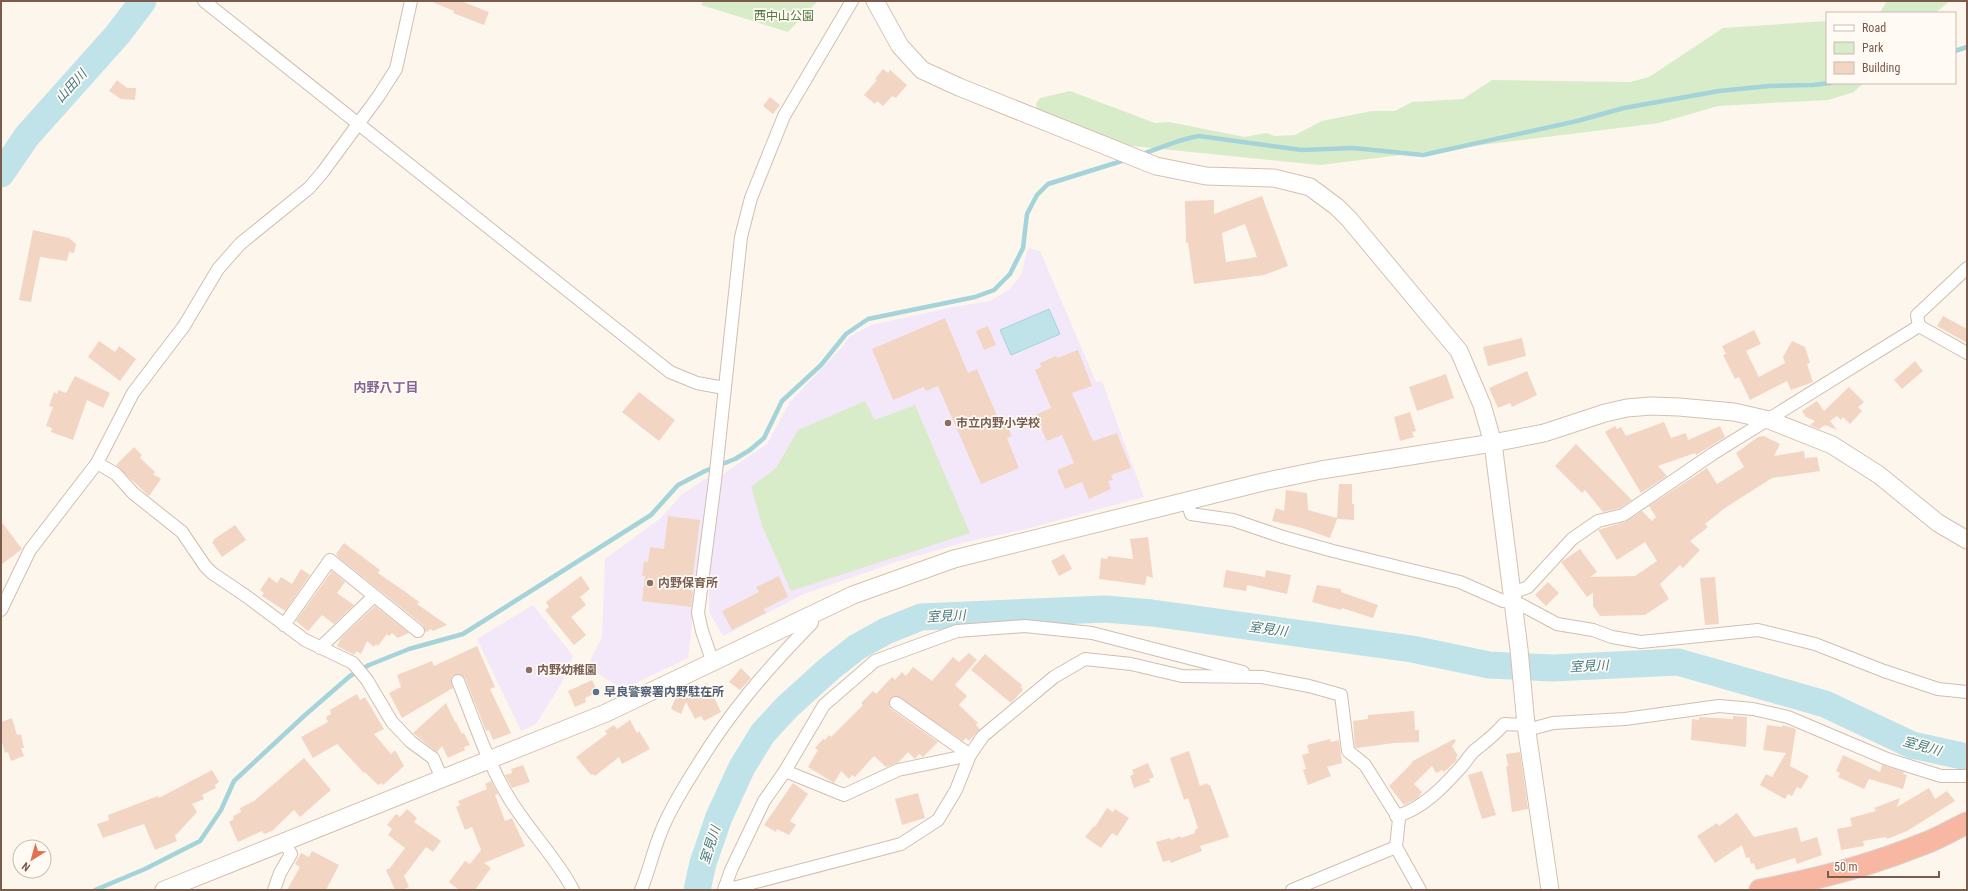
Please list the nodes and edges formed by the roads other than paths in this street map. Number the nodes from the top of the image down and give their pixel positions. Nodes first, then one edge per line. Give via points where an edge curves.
1 (204, 1) edge
2 (411, 1) edge
3 (852, 1) edge
4 (875, 1) edge
5 (359, 125) junction
6 (1967, 268) edge
7 (1919, 326) junction
8 (1967, 352) edge
9 (724, 388) junction
10 (1770, 420) junction
11 (1493, 443) junction
12 (97, 463) junction
13 (1187, 501) junction
14 (1967, 540) edge
15 (374, 596) junction
16 (1512, 596) junction
17 (1, 610) edge
18 (811, 614) junction
19 (284, 625) junction
20 (418, 631) dead end
21 (320, 648) junction
22 (713, 663) junction
23 (1262, 677) junction
24 (458, 681) dead end
25 (1967, 692) edge
26 (896, 703) dead end
27 (1526, 727) junction
28 (970, 755) junction
29 (490, 760) junction
30 (785, 771) junction
31 (1967, 776) edge
32 (442, 779) junction
33 (1396, 816) junction
34 (1967, 823) edge
35 (284, 841) junction
36 (1396, 847) junction
37 (724, 888) edge
38 (164, 890) edge
39 (274, 890) edge
40 (573, 890) edge
41 (641, 890) edge
42 (1292, 890) edge
43 (1420, 890) edge
44 (1550, 890) edge
45 (1760, 890) edge

1 - 5 street
2 - 5 street via 396,69
3 - 9 street via 784,116 750,198 741,237
4 - 11 street via 900,46 922,70 959,87 1156,166 1206,176 1274,178 1310,187 1349,219 1459,351 1482,405
5 - 9 street via 670,372 697,383
5 - 12 street via 309,188 240,244 218,269 184,326 133,393
6 - 7 street via 1917,315
7 - 8 street
7 - 10 street
9 - 22 street via 698,613
10 - 11 street via 1734,412 1651,406 1605,413 1544,433
10 - 14 street via 1832,445 1879,475 1938,523
10 - 16 street via 1714,453 1623,514 1598,521 1572,539 1528,587
11 - 13 street via 1321,470
11 - 16 street
12 - 17 street via 30,550
12 - 19 street via 116,474 133,493 182,532 212,573
13 - 16 street via 1191,514 1233,520 1333,551 1460,582 1503,601
13 - 18 street via 954,559 853,595
15 - 19 street via 330,560
15 - 20 street
15 - 21 street
16 - 25 street via 1516,602 1557,624 1593,630 1612,637 1641,642 1758,630 1816,644 1938,689
16 - 27 street
18 - 22 street
18 - 41 street via 812,623 743,698 713,740 661,832
19 - 21 street
21 - 32 street via 353,663 367,680 392,722 432,758
22 - 29 street via 606,713
23 - 28 street via 1182,676 1131,664 1085,659 1054,677 983,736
23 - 30 street via 1092,633 1026,626 957,632 875,661 824,705
23 - 33 street via 1341,695 1348,751 1365,765
24 - 29 street
26 - 28 street
27 - 31 street via 1625,719 1719,706 1753,709 1788,717 1887,759 1941,776
27 - 33 street via 1504,724 1431,797 1419,807
27 - 44 street
28 - 30 street via 898,770 844,795
28 - 37 street via 956,790 938,820 901,844 733,888
29 - 32 street
29 - 40 street via 508,797 566,876
30 - 37 street via 764,801
32 - 35 street
33 - 36 street
34 - 45 highway via 1924,844 1879,859 1799,883
35 - 38 street
35 - 39 street via 291,854
36 - 42 street
36 - 43 street

